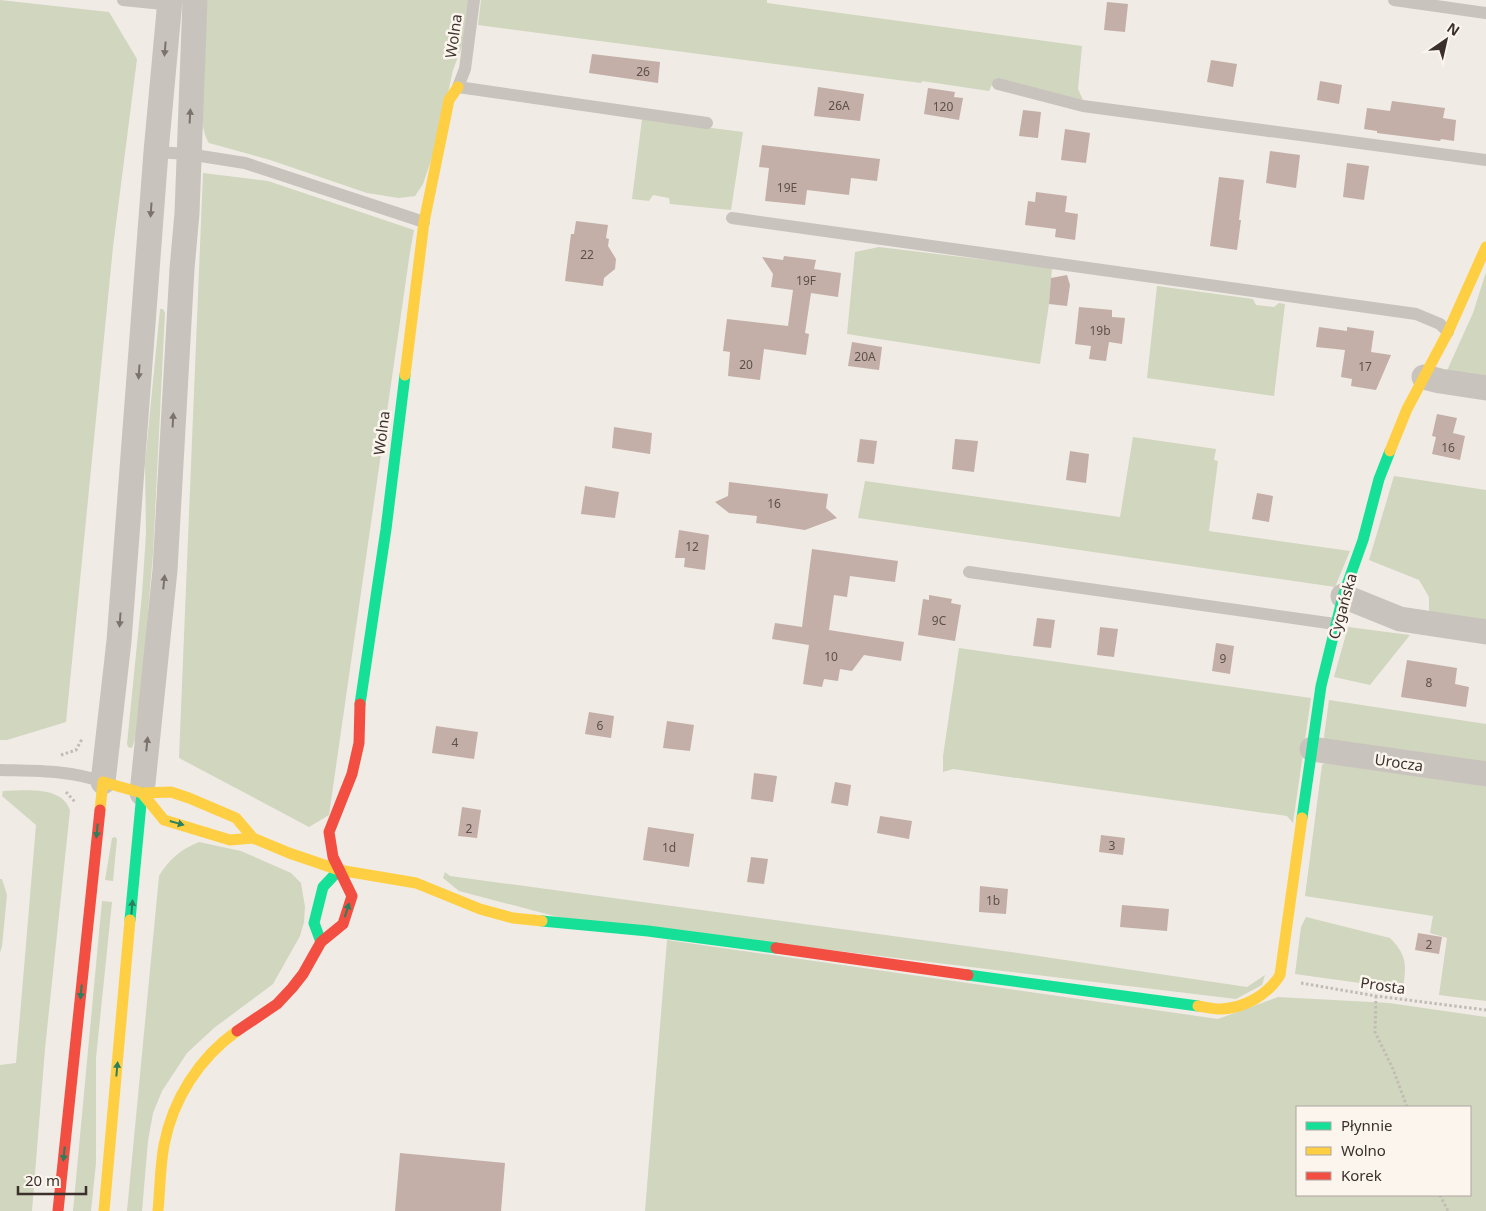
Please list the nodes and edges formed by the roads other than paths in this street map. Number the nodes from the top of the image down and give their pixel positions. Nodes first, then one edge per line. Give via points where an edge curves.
1 (123, 0) edge
2 (474, 0) edge
3 (1394, 0) edge
4 (170, 2) edge
5 (195, 4) edge
6 (1486, 13) edge
7 (998, 84) dead end
8 (458, 87) junction
9 (707, 123) dead end
10 (156, 152) junction
11 (188, 154) junction
12 (1486, 160) edge
13 (732, 218) dead end
14 (424, 222) junction
15 (1486, 247) edge
16 (1448, 332) junction
17 (1424, 377) junction
18 (1486, 388) edge
19 (969, 572) dead end
20 (1343, 596) junction
21 (1335, 624) junction
22 (1486, 632) edge
23 (1312, 749) junction
24 (0, 770) edge
25 (1486, 774) edge
26 (103, 782) junction
27 (142, 793) junction
28 (253, 838) junction
29 (338, 870) junction
30 (321, 942) junction
31 (58, 1211) edge
32 (104, 1211) edge
33 (158, 1211) edge

1 - 4 lane
2 - 8 lane, Wolna via 465,69
3 - 6 lane
4 - 5 lane
4 -> 10 street
11 -> 5 street
7 - 12 lane via 1083,106
8 - 9 lane
8 - 14 street, Wolna via 450,100
10 - 11 lane
10 -> 26 street via 119,641
11 - 14 lane via 245,163
27 -> 11 street via 165,570
13 - 16 lane via 1416,314 1440,324
14 - 29 street, Wolna via 360,712 359,743 352,774 329,832
15 - 16 street, Cygańska
16 - 17 street, Cygańska
17 - 18 street
17 - 20 street, Cygańska via 1407,409 1379,480 1363,540
19 - 21 lane
20 - 21 street, Cygańska
20 - 22 street via 1400,619
21 - 23 street, Cygańska via 1321,686
23 - 25 street, Urocza
23 - 29 street, Cygańska via 1280,976 1272,987 1251,1001 1221,1008 648,931 513,918 480,909 416,883
24 - 26 lane via 61,773
26 - 27 street
26 -> 31 street
27 - 28 street via 171,792 189,798 236,818
27 -> 28 street via 164,820 230,840
32 -> 27 street
28 - 29 street
29 - 30 street via 322,887 314,923
30 -> 29 street, Wolna via 343,924 352,896
30 - 33 street via 303,974 277,1004 222,1042 198,1068 175,1106 164,1146

